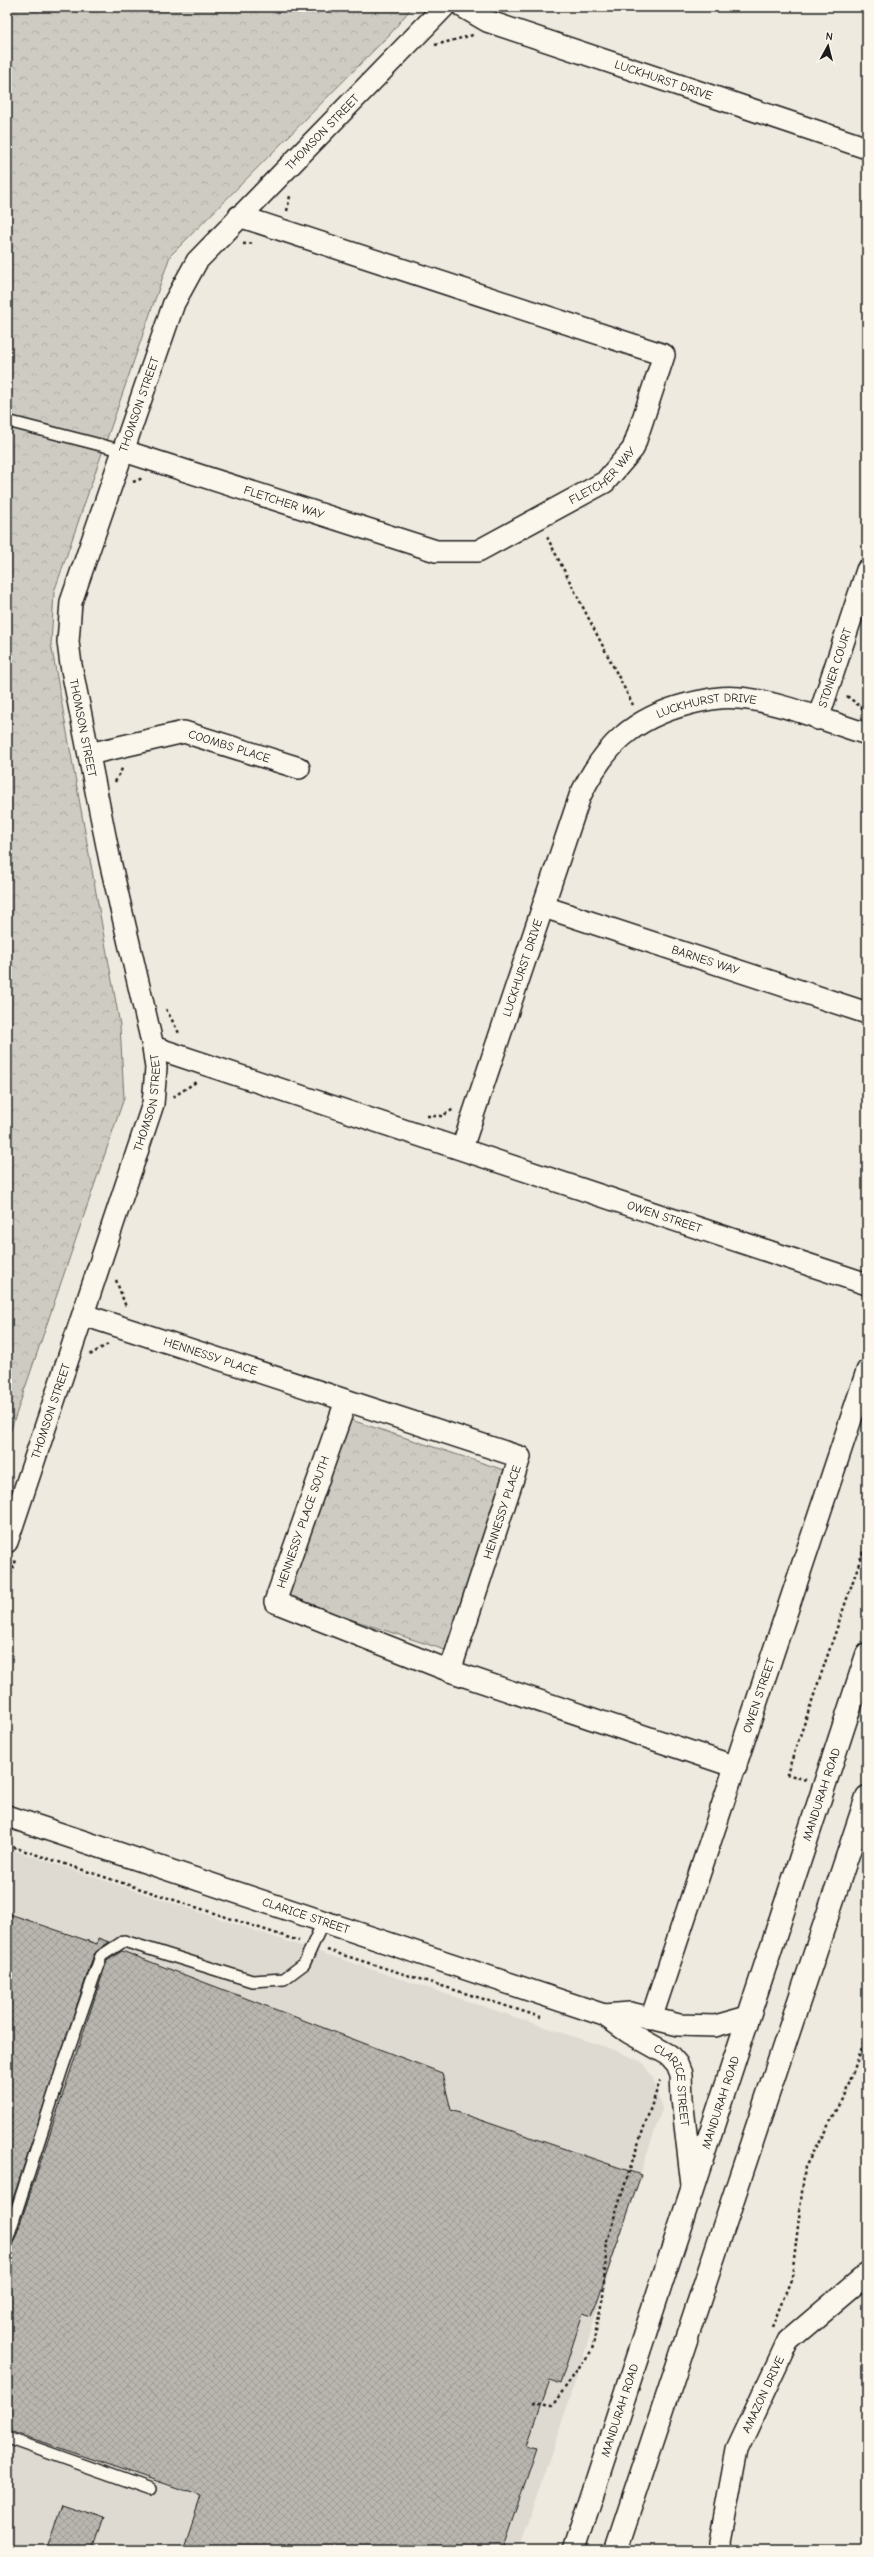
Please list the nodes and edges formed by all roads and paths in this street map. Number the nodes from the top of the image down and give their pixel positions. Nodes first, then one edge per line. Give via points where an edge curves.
1 (444, 7) edge
2 (463, 7) edge
3 (867, 148) edge
4 (239, 216) junction
5 (259, 243) dead end
6 (236, 244) dead end
7 (7, 421) edge
8 (124, 451) junction
9 (145, 477) dead end
10 (126, 485) dead end
11 (537, 519) junction
12 (867, 570) edge
13 (818, 718) junction
14 (642, 721) junction
15 (867, 734) edge
16 (89, 754) junction
17 (299, 768) dead end
18 (544, 907) junction
19 (867, 1013) edge
20 (153, 1047) junction
21 (462, 1148) junction
22 (867, 1284) edge
23 (84, 1315) junction
24 (867, 1371) edge
25 (346, 1400) junction
26 (867, 1540) edge
27 (7, 1542) edge
28 (867, 1655) edge
29 (450, 1671) junction
30 (736, 1767) junction
31 (823, 1786) junction
32 (867, 1797) edge
33 (7, 1816) edge
34 (7, 1845) edge
35 (323, 1922) junction
36 (313, 1945) junction
37 (604, 2015) junction
38 (747, 2017) junction
39 (543, 2018) dead end
40 (651, 2019) junction
41 (867, 2034) edge
42 (662, 2077) dead end
43 (692, 2185) junction
44 (7, 2240) edge
45 (867, 2274) edge
46 (772, 2328) dead end
47 (532, 2402) dead end
48 (7, 2438) edge
49 (151, 2489) dead end
50 (574, 2550) edge
51 (616, 2550) edge
52 (722, 2550) edge

1 - 4 street, THOMSON STREET
2 - 3 street, LUCKHURST DRIVE via 487,21
4 - 8 street, THOMSON STREET via 197,261 174,303
4 - 11 street, FLETCHER WAY via 664,355 634,449 605,482
5 - 6 path
7 - 8 lane
8 - 11 street, FLETCHER WAY via 436,551 478,551
8 - 16 street, THOMSON STREET via 71,602 68,642
9 - 10 path
11 - 14 path
12 - 13 street, STONER COURT
13 - 14 street, LUCKHURST DRIVE via 739,698 706,700 664,710
13 - 15 street, LUCKHURST DRIVE
14 - 18 street, LUCKHURST DRIVE via 611,745 593,768 580,796
16 - 17 street, COOMBS PLACE via 184,732
16 - 20 street, THOMSON STREET via 110,861
18 - 19 street, BARNES WAY
18 - 21 street, LUCKHURST DRIVE
20 - 21 street
20 - 23 street, THOMSON STREET via 156,1068 153,1104
21 - 22 street, OWEN STREET
23 - 25 street, HENNESSY PLACE
23 - 27 street, THOMSON STREET
24 - 30 street, OWEN STREET
25 - 29 street, HENNESSY PLACE SOUTH via 275,1602
25 - 29 street, HENNESSY PLACE via 520,1457
26 - 31 path via 787,1774
28 - 31 highway, MANDURAH ROAD
29 - 30 street
30 - 40 street, OWEN STREET
31 - 38 highway, MANDURAH ROAD
32 - 51 highway
33 - 35 street, CLARICE STREET
34 - 36 path
35 - 36 lane
35 - 37 street, CLARICE STREET
36 - 39 path via 346,1958
36 - 44 lane via 304,1964 284,1979 252,1981 124,1941 101,1956
37 - 40 street, CLARICE STREET via 630,2013
37 - 43 street, CLARICE STREET via 669,2055 677,2064 681,2074
38 - 40 street, CLARICE STREET via 715,2026 680,2025
38 - 43 highway, MANDURAH ROAD
41 - 46 path via 843,2100 805,2167 792,2277
42 - 47 path via 607,2241 603,2296 592,2350 552,2406
43 - 50 highway, MANDURAH ROAD
45 - 52 street, AMAZON DRIVE via 788,2341 737,2450 720,2541
48 - 49 lane

